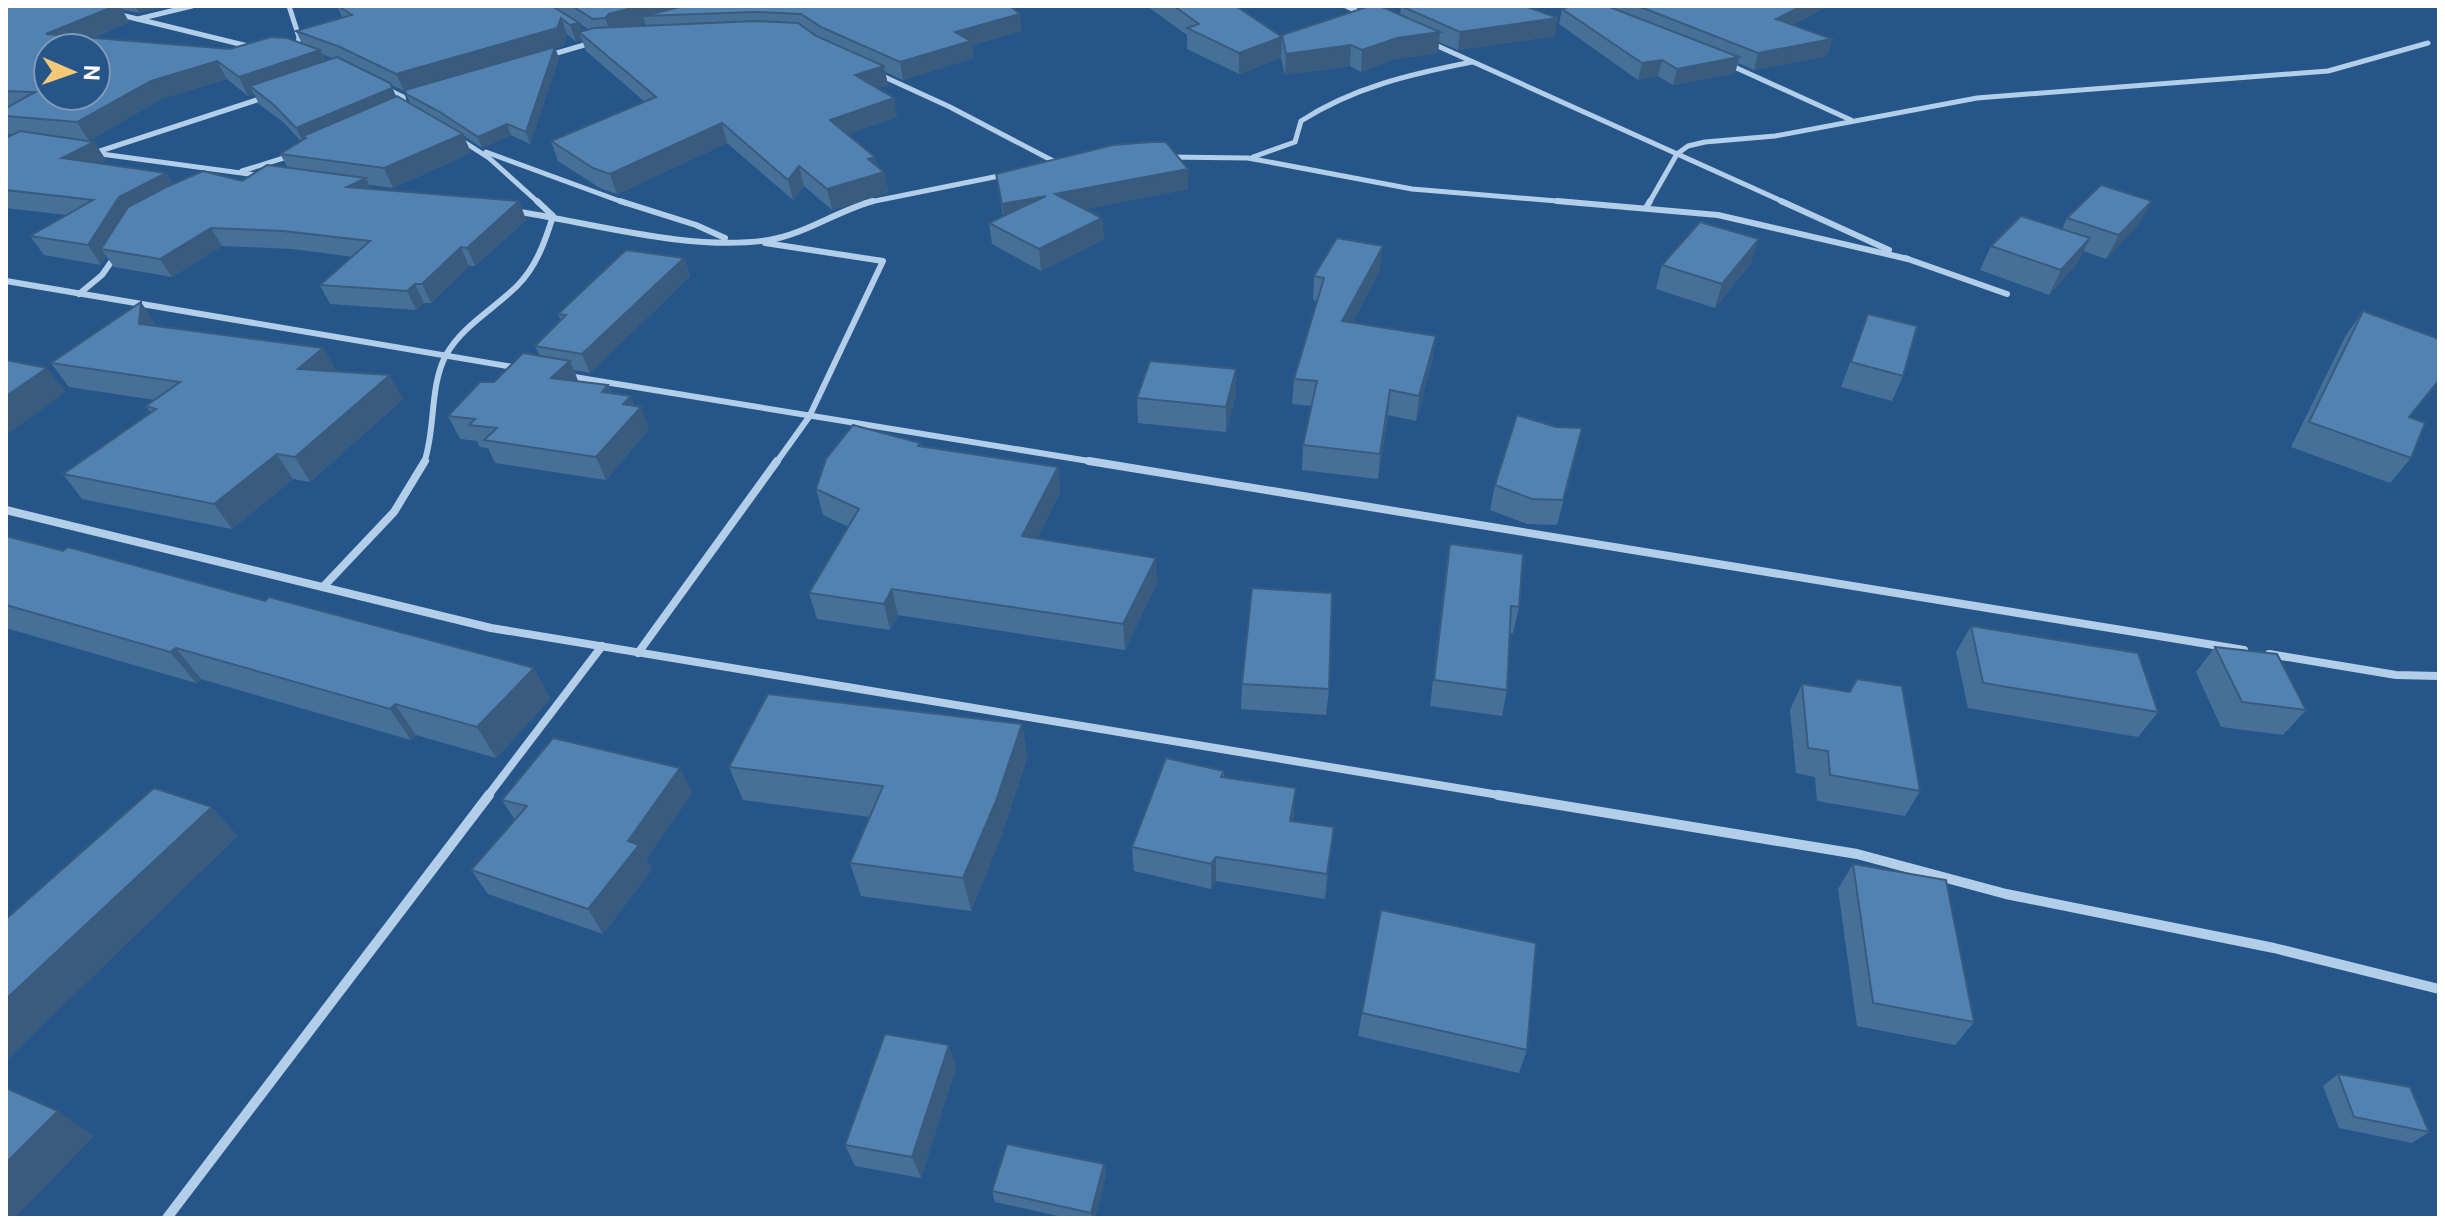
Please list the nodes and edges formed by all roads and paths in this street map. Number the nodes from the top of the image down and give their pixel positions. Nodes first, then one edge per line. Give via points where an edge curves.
1 (192, 6) edge
2 (289, 6) edge
3 (1346, 6) edge
4 (113, 13) edge
5 (1372, 17) edge
6 (137, 19) junction
7 (585, 34) edge
8 (1429, 42) edge
9 (2428, 43) dead end
10 (265, 49) edge
11 (281, 50) edge
12 (297, 51) junction
13 (309, 55) edge
14 (537, 59) edge
15 (1720, 60) edge
16 (1472, 62) junction
17 (868, 69) edge
18 (380, 86) edge
19 (273, 94) edge
20 (406, 109) junction
21 (413, 114) edge
22 (394, 115) edge
23 (1851, 120) junction
24 (459, 139) edge
25 (472, 147) junction
26 (81, 151) edge
27 (96, 153) junction
28 (1677, 154) junction
29 (295, 155) edge
30 (1153, 157) edge
31 (1248, 158) junction
32 (1071, 163) edge
33 (1059, 164) junction
34 (1045, 167) edge
35 (238, 173) junction
36 (1016, 173) edge
37 (267, 177) edge
38 (225, 178) edge
39 (1646, 208) junction
40 (506, 210) edge
41 (553, 216) junction
42 (729, 240) junction
43 (758, 242) junction
44 (123, 245) edge
45 (1908, 259) junction
46 (6, 281) edge
47 (79, 294) junction
48 (2007, 294) dead end
49 (445, 356) junction
50 (536, 371) edge
51 (551, 374) edge
52 (809, 417) junction
53 (6, 510) edge
54 (323, 587) junction
55 (602, 646) junction
56 (638, 653) junction
57 (2439, 676) edge
58 (2439, 989) edge
59 (167, 1218) edge

1 - 6 street
2 - 12 street via 299,37
3 - 5 street
4 - 6 street
6 - 10 street
7 - 14 street via 597,41
8 - 16 street
9 - 23 street via 2328,71 1977,98
11 - 12 street
12 - 13 street
15 - 23 street
16 - 28 street
16 - 31 street via 1371,84 1328,102 1301,121 1295,142
17 - 33 street
18 - 20 street via 403,97
19 - 27 street
20 - 21 street
20 - 22 street
23 - 28 street via 1775,136 1705,142
24 - 25 street
25 - 41 street
25 - 42 street
26 - 27 street
27 - 35 street
28 - 39 street
28 - 45 street
29 - 35 street
30 - 31 street
31 - 39 street via 1412,189
32 - 33 street
33 - 34 street
35 - 37 street
35 - 38 street
36 - 43 street via 886,199 842,211 795,235
39 - 45 street via 1718,215
40 - 41 street
41 - 42 street via 688,239
41 - 49 street via 525,277
42 - 43 street
43 - 52 street via 883,261
44 - 47 street via 102,275
45 - 48 street
46 - 47 street
47 - 49 street
49 - 50 street
49 - 54 street via 426,458 416,481
51 - 52 street
52 - 56 street
52 - 57 street via 2380,672
53 - 54 street
54 - 55 street via 491,628
55 - 56 street
55 - 59 street
56 - 58 street via 1857,854 2006,894 2274,948

